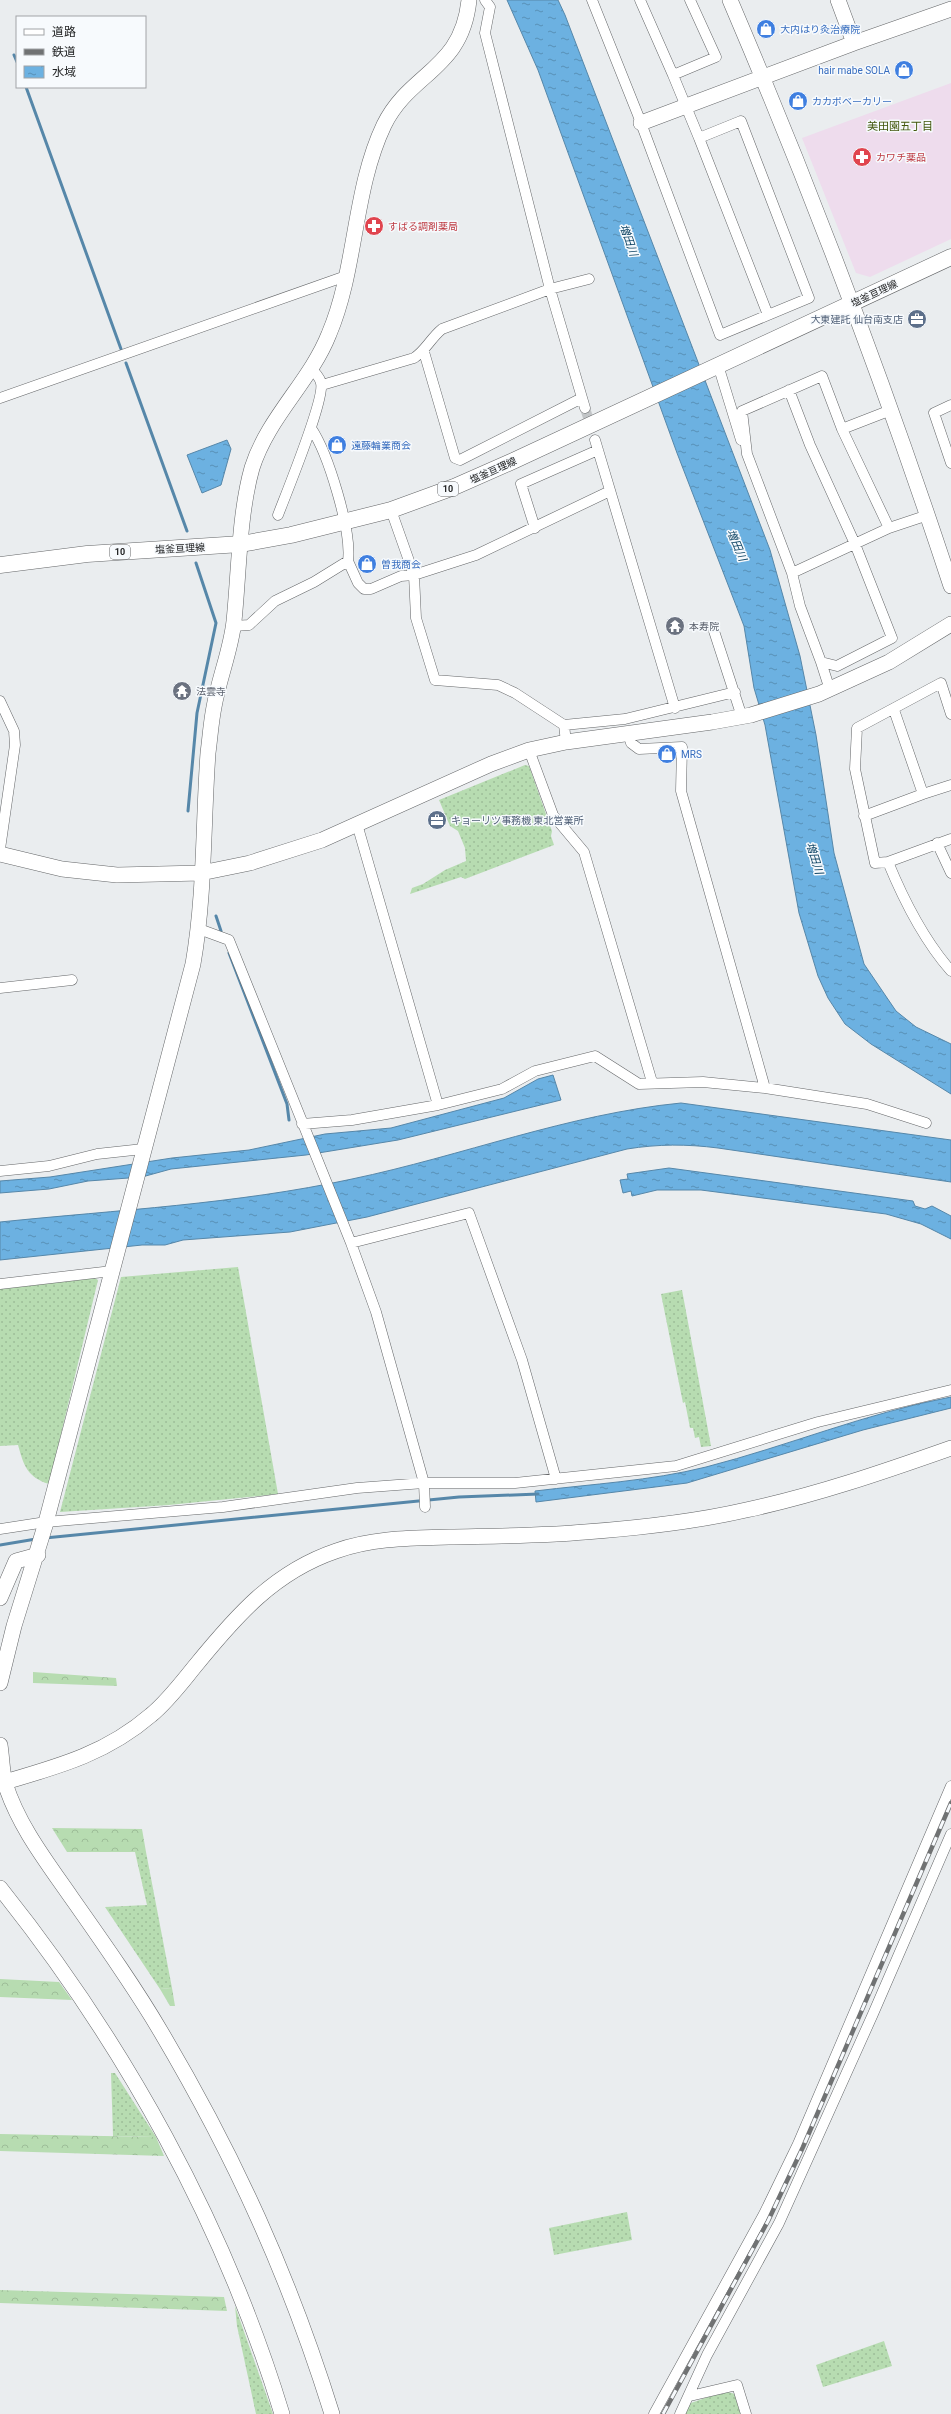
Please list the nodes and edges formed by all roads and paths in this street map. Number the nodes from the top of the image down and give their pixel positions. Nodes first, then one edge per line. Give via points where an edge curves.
1 (469, 0) edge
2 (485, 0) edge
3 (592, 0) edge
4 (640, 0) edge
5 (690, 0) edge
6 (730, 0) edge
7 (838, 0) edge
8 (951, 10) edge
9 (854, 43) junction
10 (673, 75) junction
11 (763, 77) junction
12 (686, 106) junction
13 (640, 123) junction
14 (699, 138) junction
15 (951, 257) edge
16 (346, 276) junction
17 (589, 279) dead end
18 (550, 289) junction
19 (851, 304) junction
20 (768, 315) junction
21 (424, 352) junction
22 (716, 366) junction
23 (311, 368) junction
24 (322, 385) junction
25 (789, 390) junction
26 (0, 398) edge
27 (951, 405) edge
28 (891, 410) junction
29 (310, 428) junction
30 (842, 429) junction
31 (595, 440) tunnel mouth
32 (598, 450) junction
33 (747, 454) junction
34 (951, 463) edge
35 (610, 491) junction
36 (391, 510) junction
37 (278, 515) dead end
38 (928, 515) junction
39 (346, 523) junction
40 (535, 528) junction
41 (889, 528) junction
42 (241, 544) junction
43 (856, 544) junction
44 (348, 562) junction
45 (0, 565) edge
46 (792, 573) junction
47 (414, 575) junction
48 (951, 586) edge
49 (951, 624) edge
50 (234, 626) junction
51 (714, 631) dead end
52 (821, 662) junction
53 (735, 692) junction
54 (824, 692) junction
55 (0, 701) edge
56 (676, 708) junction
57 (894, 710) junction
58 (951, 714) edge
59 (746, 716) junction
60 (564, 725) junction
61 (628, 733) junction
62 (566, 742) junction
63 (529, 750) junction
64 (951, 785) edge
65 (923, 794) junction
66 (864, 816) junction
67 (357, 824) junction
68 (951, 839) edge
69 (937, 843) junction
70 (0, 849) edge
71 (0, 854) edge
72 (888, 862) junction
73 (201, 873) junction
74 (951, 873) edge
75 (199, 929) junction
76 (951, 971) edge
77 (72, 980) dead end
78 (0, 988) edge
79 (652, 1082) junction
80 (765, 1088) junction
81 (438, 1105) junction
82 (926, 1123) dead end
83 (303, 1126) junction
84 (143, 1152) junction
85 (0, 1171) edge
86 (351, 1243) junction
87 (114, 1264) junction
88 (0, 1284) edge
89 (951, 1390) edge
90 (951, 1448) edge
91 (556, 1479) junction
92 (424, 1486) junction
93 (425, 1507) dead end
94 (46, 1524) junction
95 (0, 1529) edge
96 (39, 1551) junction
97 (0, 1598) edge
98 (0, 1683) edge
99 (0, 1745) edge
100 (5, 1782) junction
101 (951, 1786) edge
102 (951, 1834) edge
103 (0, 1888) edge
104 (690, 2396) junction
105 (282, 2414) edge
106 (332, 2414) edge
107 (654, 2414) edge
108 (680, 2414) edge
109 (746, 2414) edge

1 - 16 street via 464,27 458,41 442,62 394,109 377,140
2 - 18 street via 490,7 485,33
3 - 13 street
4 - 10 street
5 - 10 street via 716,57
6 - 11 street
7 - 9 street
8 - 9 street
9 - 11 street
10 - 12 street
11 - 12 street
11 - 19 street
12 - 13 street
12 - 14 street
13 - 20 street via 720,335
14 - 20 street
14 - 20 street via 741,121 773,202 809,298
15 - 19 main road, 塩釜亘理線 / 10
16 - 23 street via 330,332
16 - 26 street
17 - 18 street
18 - 21 street via 442,329 429,340
18 - 21 street via 583,403 460,460 455,458
19 - 22 main road, 塩釜亘理線 / 10
19 - 28 street
21 - 24 street via 394,365
22 - 33 street
22 - 36 main road, 塩釜亘理線 / 10 via 454,487
23 - 24 street
23 - 42 street via 262,443 252,469
24 - 29 street
25 - 30 street via 822,376
25 - 33 street via 742,411
25 - 43 street via 810,445
27 - 34 street via 934,413
28 - 30 street
28 - 38 street
29 - 37 street
29 - 39 street via 319,440
30 - 41 street
31 - 32 street
32 - 35 street
32 - 40 street via 520,484
33 - 46 street
35 - 40 street
35 - 56 street
36 - 39 main road, 塩釜亘理線 / 10
36 - 47 street
38 - 41 street
38 - 48 street
39 - 42 main road, 塩釜亘理線 / 10
39 - 44 street
40 - 47 street via 476,555
41 - 43 street
42 - 45 main road, 塩釜亘理線 / 10 via 87,554
42 - 50 street
43 - 46 street
43 - 52 street via 892,638 837,666
44 - 47 street via 358,583 364,589 371,589 401,576
44 - 50 street via 275,601 249,626
46 - 52 street via 800,606
47 - 60 street via 416,618 435,680 498,685
49 - 54 street via 889,662
50 - 73 street via 214,707
51 - 53 street
52 - 54 street
53 - 56 street
53 - 59 street
54 - 59 street
55 - 70 street via 14,730 15,745
56 - 60 street via 625,719
57 - 58 street via 941,683
57 - 65 street
57 - 66 street via 857,728 856,769
59 - 61 street
60 - 62 street
61 - 62 street
61 - 80 street via 631,743 638,749 682,747 680,791
62 - 63 street
63 - 67 street via 491,764
63 - 79 street via 553,815 584,852
64 - 65 street
65 - 66 street
66 - 72 street via 875,863
67 - 73 street via 279,855
67 - 81 street
68 - 69 street
69 - 72 street
69 - 74 street
71 - 73 street via 62,869 117,875
72 - 76 street via 915,920
73 - 75 street
75 - 83 street via 229,940
75 - 84 street via 193,964
77 - 78 street
79 - 80 street via 703,1082
79 - 81 street via 639,1084 595,1056 535,1071 502,1089
80 - 82 street via 867,1104
81 - 83 street
83 - 86 street
84 - 85 street via 97,1154 49,1166
84 - 87 street
86 - 91 street via 469,1213 522,1360
86 - 92 street via 376,1312
87 - 88 street
87 - 94 street
89 - 91 street via 818,1422 676,1466
90 - 100 street via 827,1490 744,1511 622,1529 557,1535 388,1540 338,1550 302,1564 256,1596 230,1623 174,1693 131,1731 82,1758
91 - 92 street
92 - 93 street
92 - 94 street via 357,1488 223,1507
94 - 95 street
94 - 96 street
96 - 97 street via 16,1561
96 - 98 street via 14,1626
99 - 100 street
100 - 106 street via 13,1805 32,1840 137,1993 203,2104 260,2218 288,2284
101 - 107 street via 794,2152 764,2214
102 - 104 street via 779,2223 707,2355
103 - 105 street via 72,1985 156,2121 208,2220 237,2288
104 - 108 street
104 - 109 street via 737,2385

